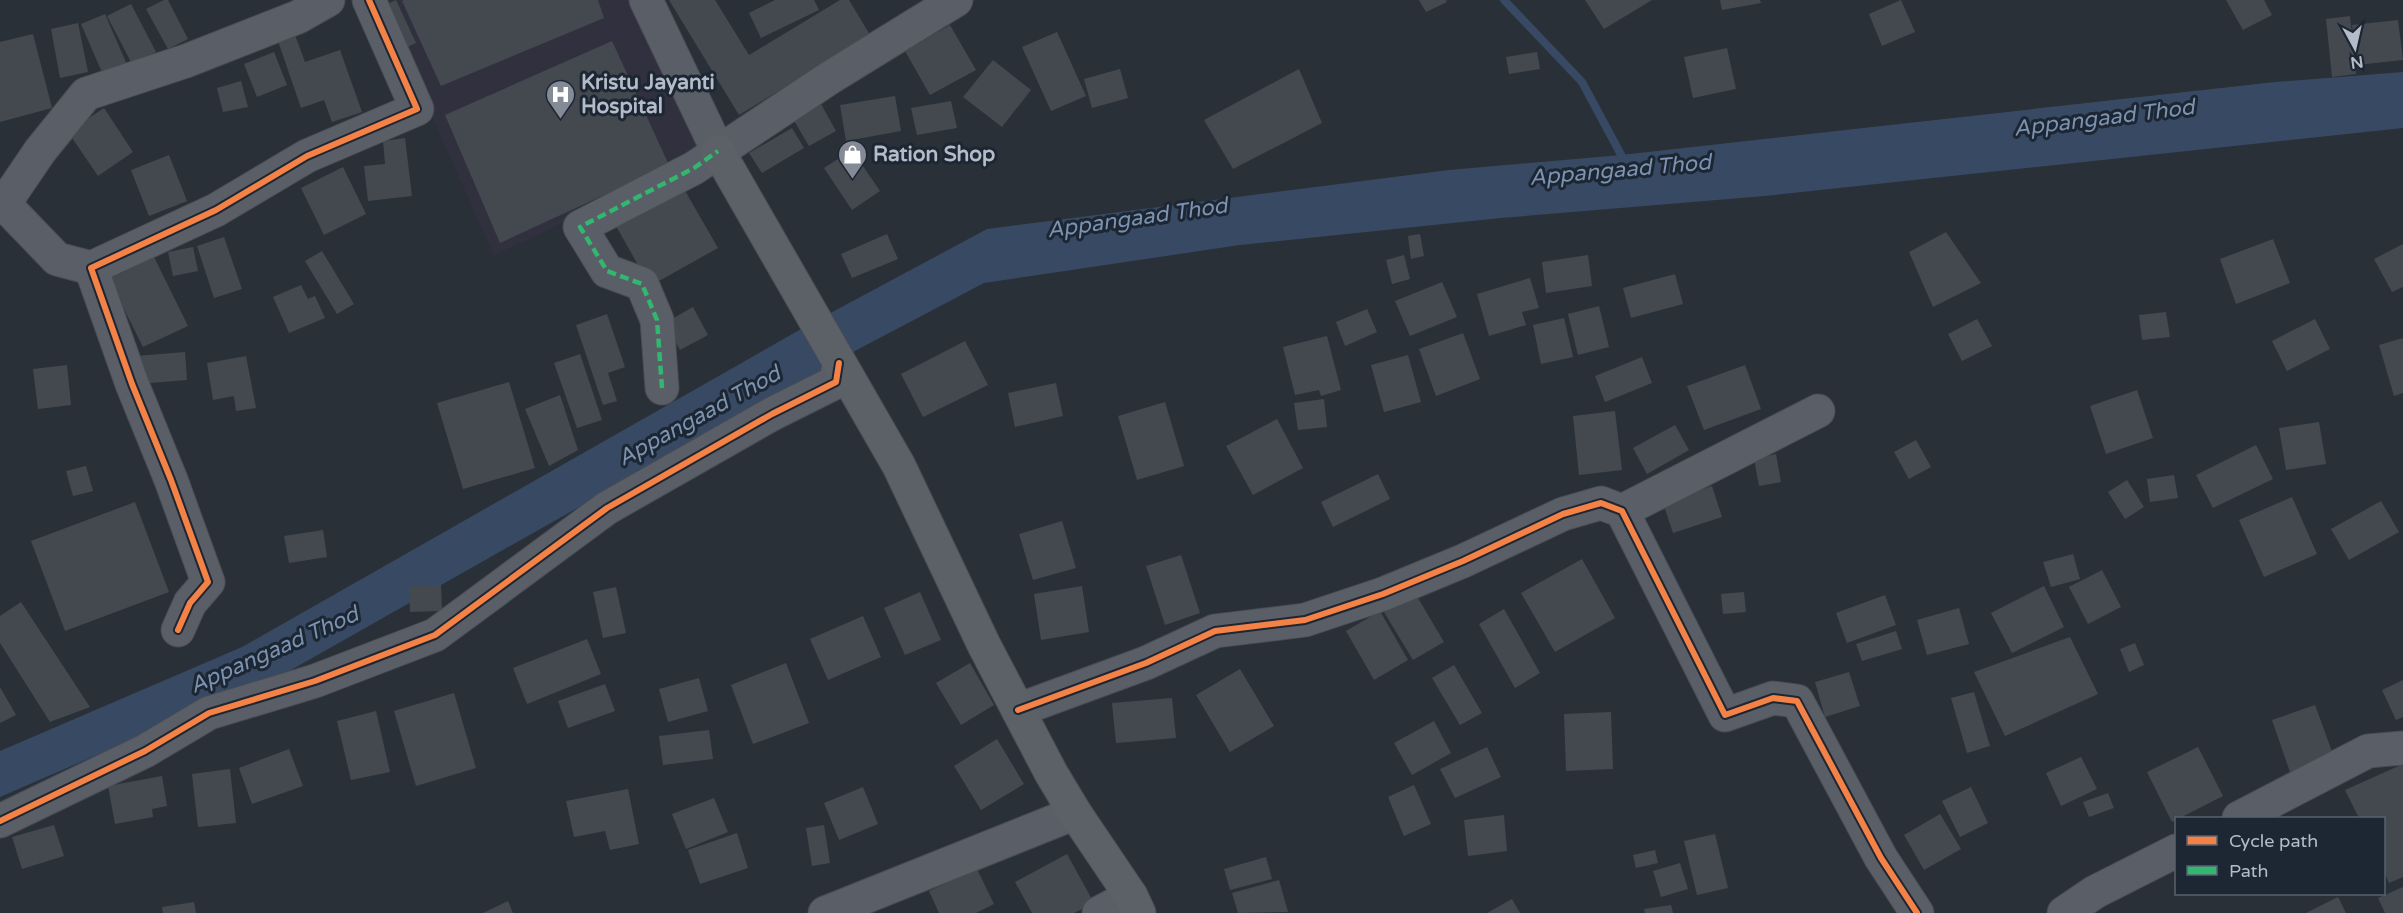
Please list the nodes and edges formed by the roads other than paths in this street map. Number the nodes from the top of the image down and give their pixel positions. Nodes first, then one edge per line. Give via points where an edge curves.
1 (328, 0) edge
2 (369, 0) edge
3 (646, 0) edge
4 (956, 0) edge
5 (718, 151) junction
6 (2, 205) edge
7 (91, 268) junction
8 (839, 363) junction
9 (662, 388) dead end
10 (1818, 411) dead end
11 (1622, 510) junction
12 (178, 630) dead end
13 (1018, 710) junction
14 (2403, 748) edge
15 (1075, 813) junction
16 (2243, 817) edge
17 (0, 821) edge
18 (2175, 852) edge
19 (1136, 905) edge
20 (825, 913) edge
21 (1099, 913) edge
22 (1917, 913) edge
23 (2064, 913) edge

1 - 6 street via 298,17 197,57 86,94
2 - 7 street via 417,109 307,156 216,210
3 - 5 street
4 - 5 street
5 - 8 main road
5 - 9 street via 694,168 580,227 607,271 642,284 657,320
6 - 7 street via 57,259
7 - 12 street via 208,582 190,603
8 - 13 main road via 899,466
8 - 17 street via 836,381 607,508 435,635 315,681 209,713 145,751
10 - 11 street
11 - 13 street via 1601,503 1563,514 1383,594 1305,620 1215,631 1146,663
11 - 22 street via 1725,715 1773,698 1797,701 1881,858
13 - 15 main road
14 - 16 street via 2368,751
15 - 19 main road
15 - 20 street
18 - 23 street
19 - 21 street

